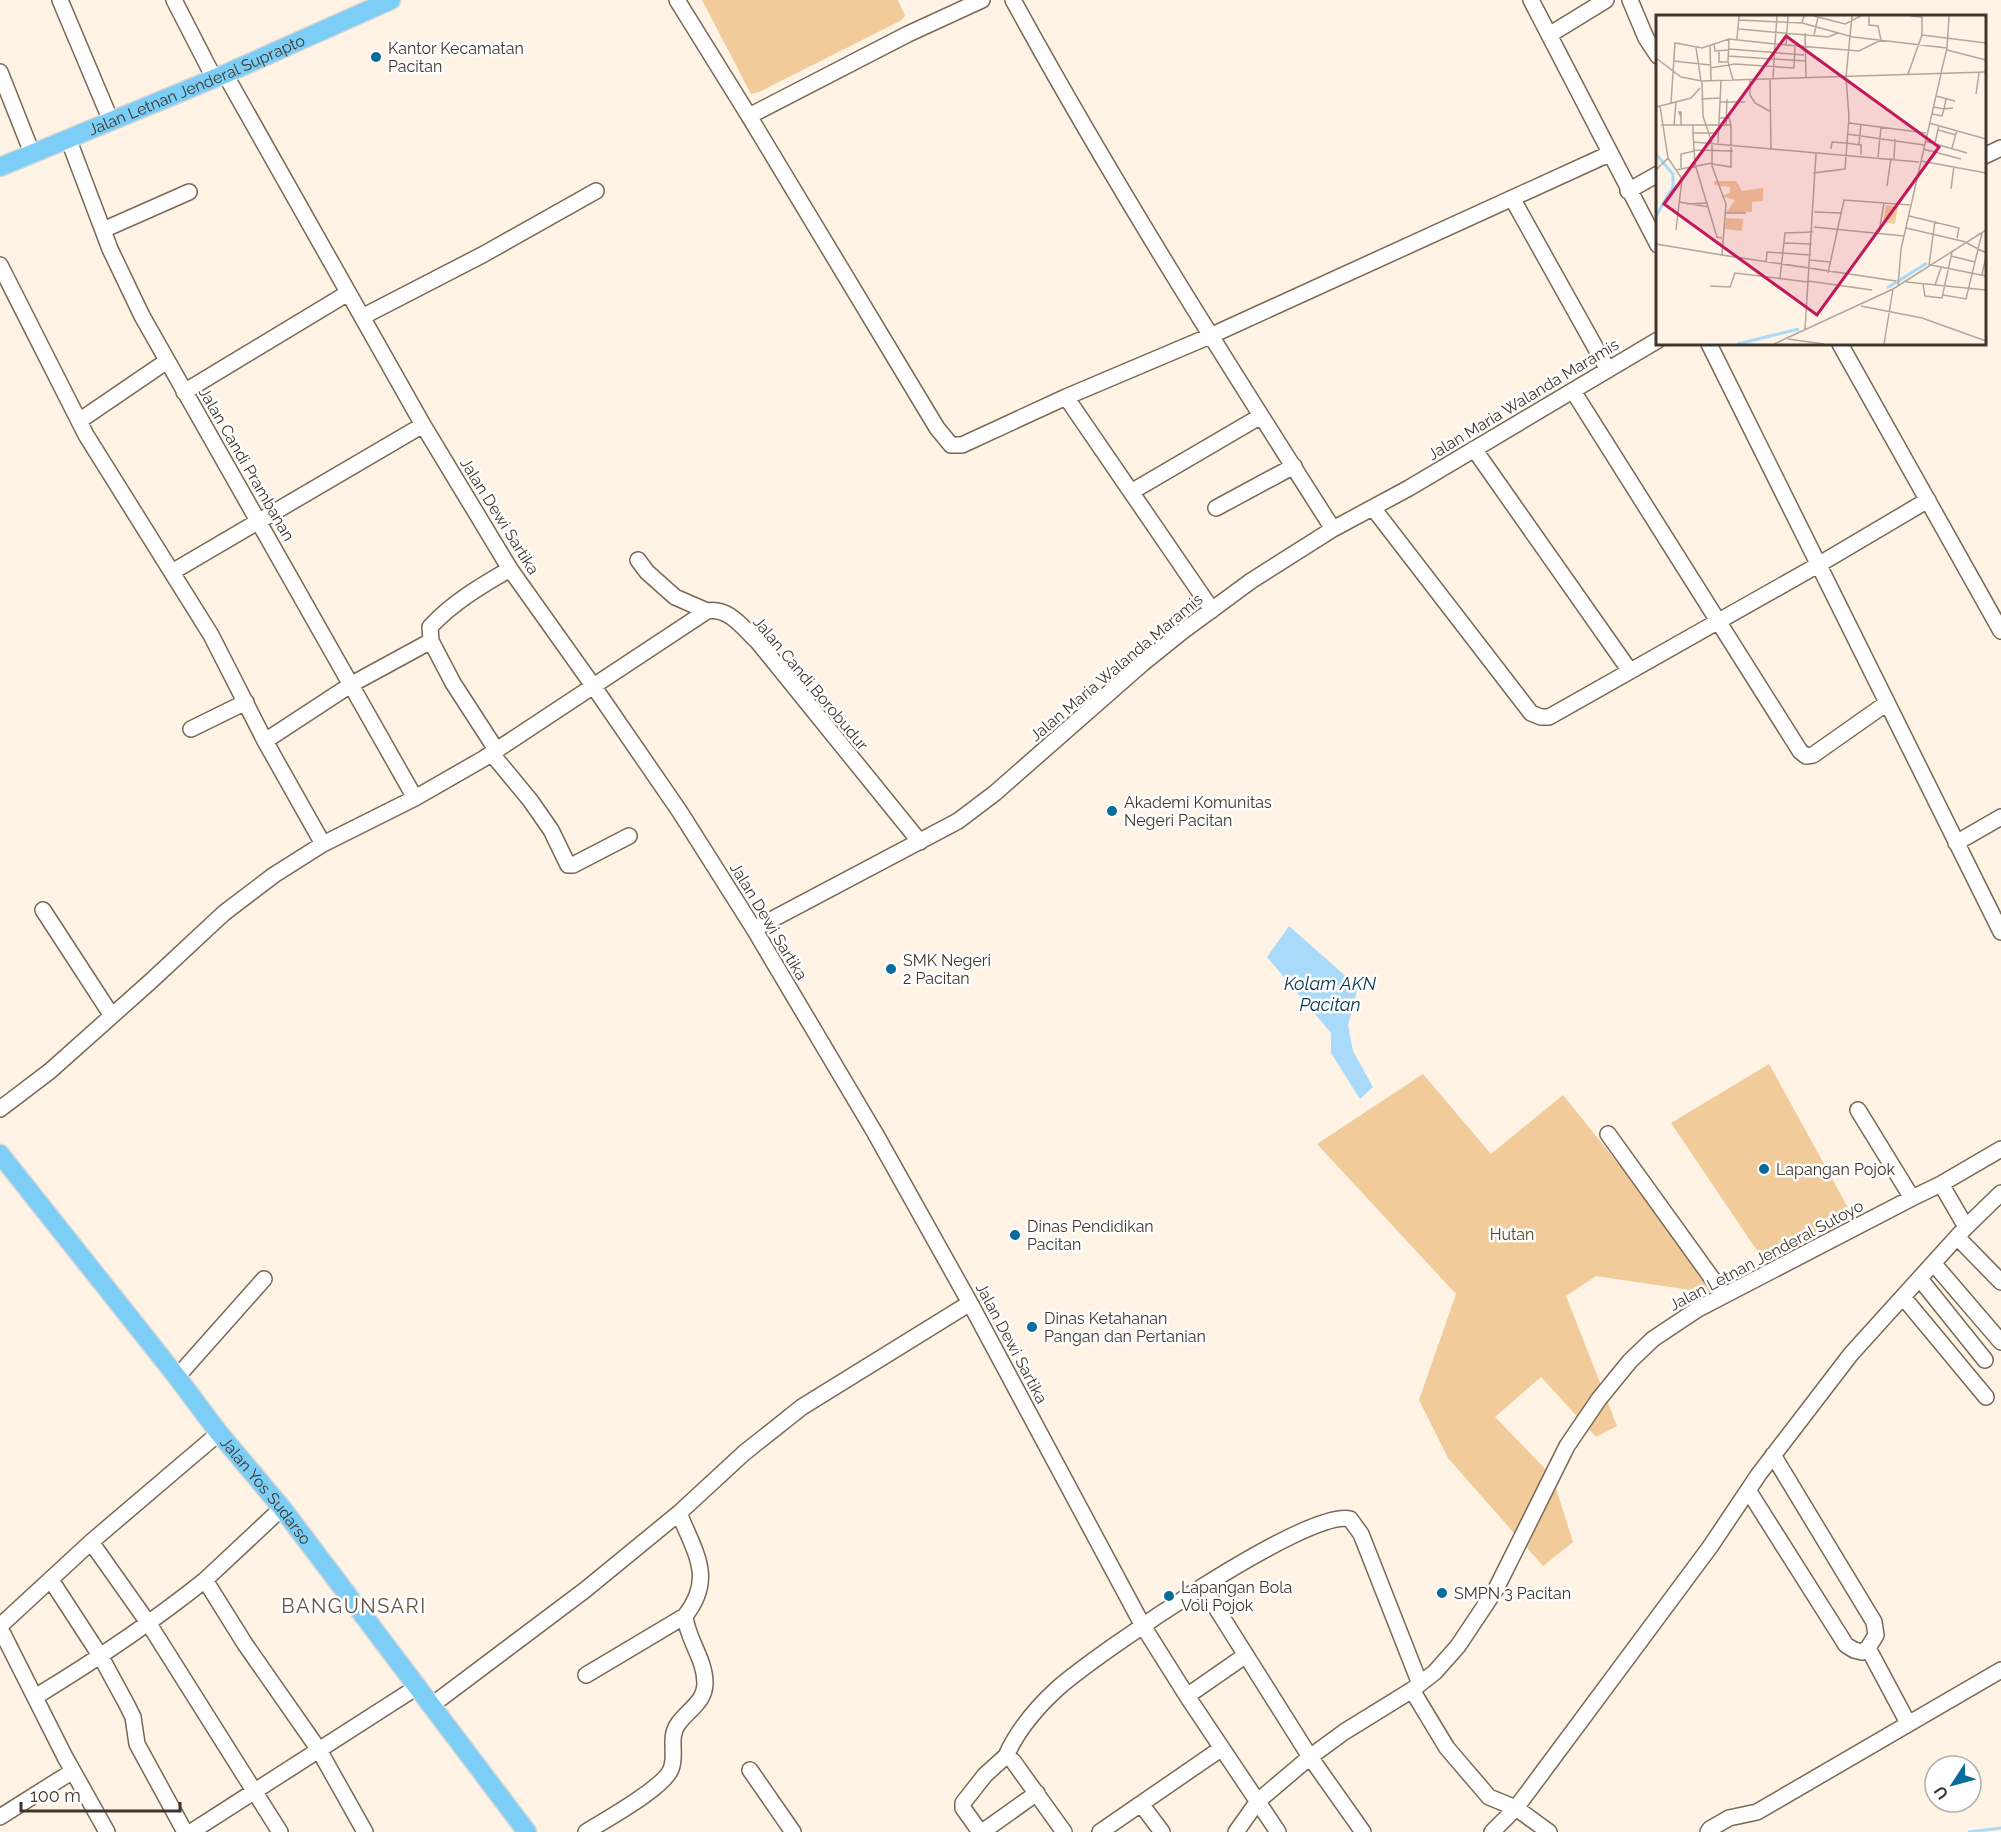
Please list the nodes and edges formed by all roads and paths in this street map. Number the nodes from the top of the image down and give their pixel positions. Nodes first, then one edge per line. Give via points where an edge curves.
1 (60, 0) edge
2 (174, 0) edge
3 (391, 0) edge
4 (677, 0) edge
5 (982, 0) edge
6 (1013, 0) edge
7 (1531, 0) edge
8 (1606, 0) edge
9 (1630, 0) edge
10 (1549, 35) junction
11 (1656, 53) edge
12 (0, 72) edge
13 (220, 76) junction
14 (749, 116) junction
15 (111, 122) junction
16 (68, 138) junction
17 (28, 145) junction
18 (2001, 148) edge
19 (1609, 154) junction
20 (1986, 155) edge
21 (0, 167) edge
22 (1656, 175) edge
23 (596, 191) dead end
24 (1629, 191) junction
25 (189, 192) dead end
26 (1512, 198) junction
27 (103, 230) junction
28 (1656, 241) edge
29 (0, 265) edge
30 (348, 293) junction
31 (362, 317) junction
32 (1210, 336) junction
33 (1656, 341) edge
34 (1709, 345) edge
35 (1841, 345) edge
36 (167, 362) junction
37 (1608, 370) junction
38 (1573, 391) junction
39 (184, 392) junction
40 (1066, 397) junction
41 (1261, 416) junction
42 (79, 421) junction
43 (423, 425) junction
44 (1474, 449) junction
45 (1294, 466) junction
46 (1131, 492) junction
47 (1928, 500) junction
48 (1216, 508) dead end
49 (1373, 508) junction
50 (260, 522) junction
51 (1333, 529) junction
52 (638, 560) dead end
53 (1818, 566) junction
54 (510, 569) junction
55 (172, 572) junction
56 (1212, 610) junction
57 (707, 611) junction
58 (1719, 622) junction
59 (2001, 631) edge
60 (431, 641) junction
61 (1630, 671) junction
62 (352, 684) junction
63 (594, 687) junction
64 (246, 702) junction
65 (1887, 703) junction
66 (191, 729) dead end
67 (265, 741) junction
68 (494, 752) junction
69 (415, 798) junction
70 (2001, 817) edge
71 (629, 836) dead end
72 (920, 842) junction
73 (1956, 843) junction
74 (323, 844) junction
75 (43, 910) dead end
76 (754, 929) junction
77 (2001, 932) edge
78 (112, 1017) junction
79 (0, 1109) edge
80 (1858, 1110) dead end
81 (1608, 1134) dead end
82 (2001, 1149) edge
83 (0, 1154) edge
84 (1941, 1184) junction
85 (2001, 1193) edge
86 (1912, 1198) junction
87 (1962, 1232) junction
88 (1934, 1264) junction
89 (264, 1279) dead end
90 (1920, 1279) junction
91 (2001, 1282) edge
92 (1724, 1296) junction
93 (1904, 1297) junction
94 (970, 1303) junction
95 (2001, 1342) edge
96 (1985, 1360) dead end
97 (177, 1377) junction
98 (1986, 1397) dead end
99 (219, 1433) junction
100 (1773, 1455) junction
101 (1748, 1490) junction
102 (282, 1508) junction
103 (679, 1514) junction
104 (91, 1542) junction
105 (51, 1580) junction
106 (206, 1580) junction
107 (1203, 1587) junction
108 (685, 1616) junction
109 (149, 1624) junction
110 (1143, 1626) junction
111 (0, 1627) edge
112 (1868, 1648) junction
113 (1246, 1655) junction
114 (101, 1658) junction
115 (2001, 1670) edge
116 (586, 1676) dead end
117 (417, 1687) junction
118 (1416, 1687) junction
119 (1187, 1696) junction
120 (35, 1697) junction
121 (432, 1705) junction
122 (1908, 1723) junction
123 (1222, 1748) junction
124 (318, 1750) junction
125 (1006, 1756) junction
126 (1310, 1757) junction
127 (750, 1770) dead end
128 (73, 1772) junction
129 (256, 1791) junction
130 (1037, 1793) junction
131 (1258, 1801) junction
132 (1141, 1804) junction
133 (1516, 1808) junction
134 (0, 1817) edge
135 (107, 1832) edge
136 (185, 1832) edge
137 (191, 1832) edge
138 (280, 1832) edge
139 (365, 1832) edge
140 (527, 1832) edge
141 (586, 1832) edge
142 (793, 1832) edge
143 (981, 1832) edge
144 (1064, 1832) edge
145 (1100, 1832) edge
146 (1162, 1832) edge
147 (1236, 1832) edge
148 (1278, 1832) edge
149 (1363, 1832) edge
150 (1492, 1832) edge
151 (1549, 1832) edge
152 (1708, 1832) edge

1 - 15 street
2 - 13 street, Jalan Dewi Sartika
3 - 13 main road, Jalan Letnan Jenderal Suprapto
4 - 14 street
5 - 14 street
6 - 32 street
7 - 10 street
8 - 10 street
9 - 11 street
10 - 19 street
12 - 17 street
13 - 15 main road, Jalan Letnan Jenderal Suprapto
13 - 30 street, Jalan Dewi Sartika
14 - 40 street via 937,428 951,445 962,445
15 - 16 main road, Jalan Letnan Jenderal Suprapto
16 - 17 main road, Jalan Letnan Jenderal Suprapto
16 - 27 street, Jalan Candi Prambanan
17 - 21 main road, Jalan Letnan Jenderal Suprapto
18 - 20 street
19 - 24 street
19 - 26 street
22 - 24 street
23 - 31 street
24 - 28 street
25 - 27 street
26 - 32 street
26 - 37 street
27 - 36 street, Jalan Candi Prambanan
29 - 42 street
30 - 31 street, Jalan Dewi Sartika
30 - 39 street
31 - 43 street, Jalan Dewi Sartika
32 - 40 street
32 - 41 street
33 - 37 street, Jalan Maria Walanda Maramis
34 - 53 street
35 - 47 street
36 - 39 street, Jalan Candi Prambanan
36 - 42 street
37 - 38 street, Jalan Maria Walanda Maramis
38 - 44 street, Jalan Maria Walanda Maramis
38 - 58 street
39 - 50 street, Jalan Candi Prambanan
40 - 46 street
41 - 45 street
41 - 46 street
42 - 55 street
43 - 50 street
43 - 54 street, Jalan Dewi Sartika
44 - 49 street, Jalan Maria Walanda Maramis
44 - 61 street
45 - 48 street
45 - 51 street
46 - 56 street
47 - 53 street
47 - 59 street
49 - 51 street, Jalan Maria Walanda Maramis
49 - 61 street via 1531,713 1549,717
50 - 55 street
50 - 62 street, Jalan Candi Prambanan
51 - 56 street, Jalan Maria Walanda Maramis
52 - 57 street, Jalan Candi Borobudur via 675,597
53 - 58 street
53 - 65 street
54 - 60 street via 441,615 430,627
54 - 63 street, Jalan Dewi Sartika
55 - 64 street
56 - 72 street, Jalan Maria Walanda Maramis via 1142,664 995,793 958,821
57 - 63 street
57 - 72 street, Jalan Candi Borobudur via 721,610 758,642
58 - 61 street
58 - 65 street via 1789,736 1806,756
60 - 62 street
60 - 68 street
62 - 67 street
62 - 69 street, Jalan Candi Prambanan
63 - 68 street
63 - 76 street, Jalan Dewi Sartika
64 - 66 street
64 - 67 street
65 - 73 street
67 - 74 street
68 - 69 street
68 - 71 street via 551,830 568,865
69 - 74 street
70 - 73 street
72 - 76 street, Jalan Maria Walanda Maramis
73 - 77 street
74 - 78 street via 224,913
75 - 78 street
76 - 94 street, Jalan Dewi Sartika
78 - 79 street
80 - 86 street
81 - 92 street
82 - 84 street, Jalan Letnan Jenderal Sutoyo
83 - 97 main road, Jalan Yos Sudarso
84 - 86 street, Jalan Letnan Jenderal Sutoyo
84 - 87 street
85 - 87 street
86 - 92 street, Jalan Letnan Jenderal Sutoyo
87 - 88 street
87 - 91 street
88 - 90 street
88 - 95 street
89 - 97 street
90 - 93 street
90 - 96 street
92 - 118 street, Jalan Letnan Jenderal Sutoyo via 1653,1340 1599,1399 1567,1446 1496,1589 1458,1646
93 - 98 street
93 - 100 street via 1851,1354
94 - 103 street via 802,1407 744,1453
94 - 110 street, Jalan Dewi Sartika
97 - 99 main road, Jalan Yos Sudarso
99 - 102 main road, Jalan Yos Sudarso
99 - 104 street
100 - 101 street
100 - 112 street via 1874,1622 1876,1635
101 - 112 street via 1846,1645 1862,1652
101 - 133 street
102 - 106 street
102 - 117 main road, Jalan Yos Sudarso
103 - 108 street via 701,1573 698,1595
103 - 121 street
104 - 105 street
104 - 109 street
105 - 111 street
105 - 114 street
106 - 109 street
106 - 124 street
107 - 110 street
107 - 113 street
107 - 118 street via 1287,1539 1334,1519 1350,1519 1361,1534
108 - 116 street
108 - 141 street via 703,1670 704,1691 675,1729 670,1774
109 - 114 street
109 - 129 street
110 - 119 street, Jalan Dewi Sartika
110 - 125 street via 1059,1688 1016,1735
111 - 120 street
112 - 122 street
113 - 119 street
113 - 126 street
114 - 120 street
114 - 136 street via 133,1717 137,1744
115 - 122 street
117 - 121 main road, Jalan Yos Sudarso
117 - 124 street
118 - 126 street, Jalan Letnan Jenderal Sutoyo
118 - 133 street via 1447,1748 1489,1797
119 - 123 street, Jalan Dewi Sartika
120 - 128 street
121 - 140 main road, Jalan Yos Sudarso
122 - 152 street via 1757,1812 1728,1818
123 - 131 street, Jalan Dewi Sartika
123 - 132 street
124 - 129 street
124 - 139 street
125 - 130 street
125 - 143 street via 963,1803
126 - 131 street, Jalan Letnan Jenderal Sutoyo
126 - 149 street
127 - 142 street
128 - 134 street
128 - 135 street
129 - 137 street
129 - 138 street
130 - 143 street
130 - 144 street
131 - 147 street, Jalan Letnan Jenderal Sutoyo
131 - 148 street, Jalan Dewi Sartika
132 - 145 street
132 - 146 street
133 - 150 street
133 - 151 street

